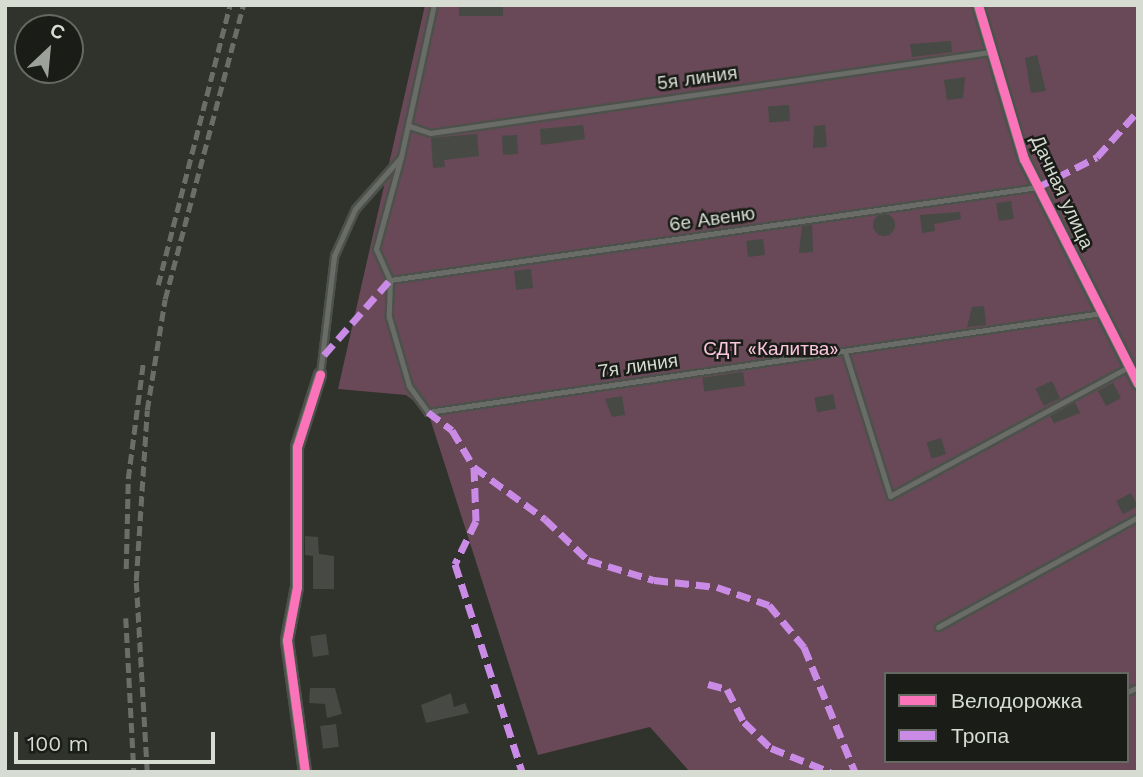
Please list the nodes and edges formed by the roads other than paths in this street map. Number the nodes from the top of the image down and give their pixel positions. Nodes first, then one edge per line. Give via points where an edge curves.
1 (434, 5) edge
2 (978, 5) edge
3 (990, 52) junction
4 (409, 126) junction
5 (401, 157) junction
6 (1038, 187) junction
7 (390, 280) junction
8 (1102, 313) junction
9 (845, 352) junction
10 (1129, 367) junction
11 (320, 375) joint
12 (1138, 384) edge
13 (1138, 517) edge
14 (938, 627) dead end
15 (305, 772) edge

1 - 4 lane
2 - 3 street, Дачная улица
3 - 4 lane, 5я линия via 430,133
3 - 6 street, Дачная улица
4 - 5 lane
5 - 7 lane via 376,249
5 - 11 lane via 355,209 334,256
6 - 7 lane, 6е Авеню
6 - 8 street, Дачная улица
7 - 9 lane, 7я линия via 389,317 409,386 428,412
8 - 9 lane, 7я линия
8 - 10 street, Дачная улица
9 - 10 lane via 890,496
10 - 12 street, Дачная улица
11 - 15 street via 297,447 297,587 287,640
13 - 14 lane

